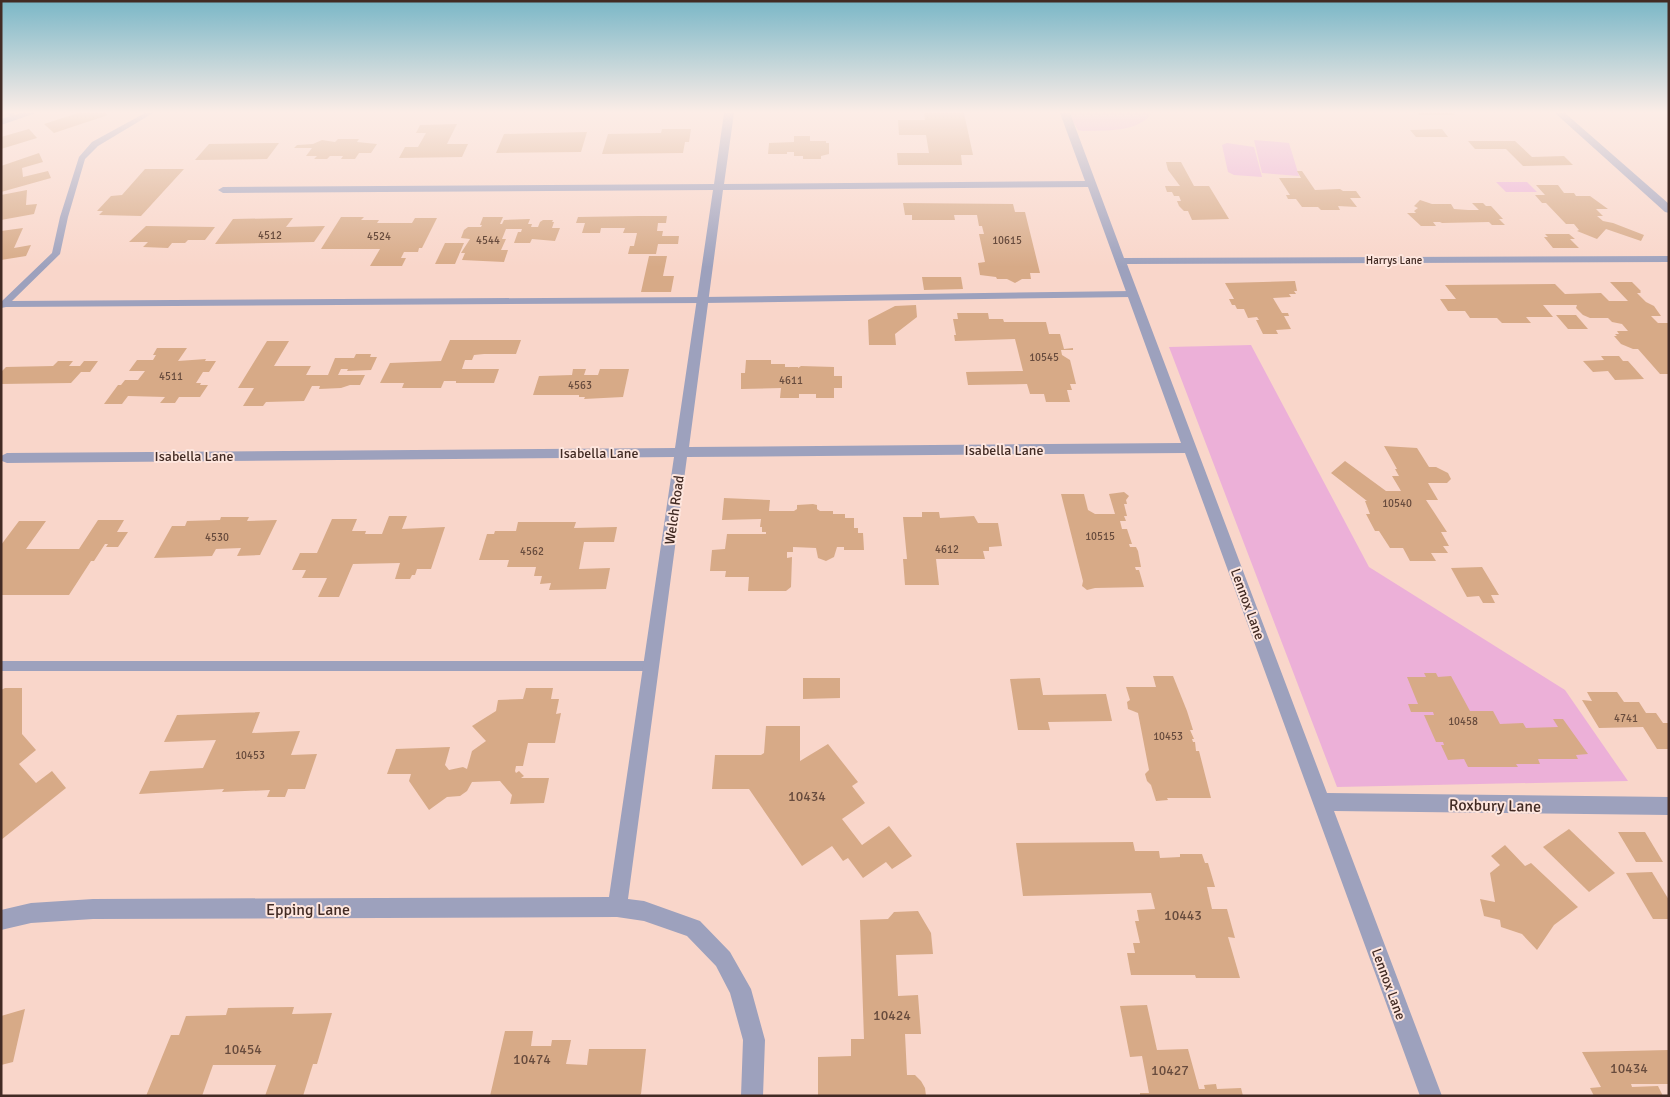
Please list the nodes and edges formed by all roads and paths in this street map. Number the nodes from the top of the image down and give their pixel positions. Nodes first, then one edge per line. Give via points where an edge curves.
1 (80, 164) edge
2 (723, 164) edge
3 (1084, 164) edge
4 (1618, 164) edge
5 (1091, 184) junction
6 (720, 186) junction
7 (223, 190) dead end
8 (1669, 210) edge
9 (1669, 258) edge
10 (1119, 261) junction
11 (1132, 294) junction
12 (703, 300) junction
13 (3, 305) edge
14 (1190, 448) junction
15 (682, 452) junction
16 (7, 458) dead end
17 (1, 666) edge
18 (651, 666) junction
19 (1322, 802) junction
20 (1669, 806) edge
21 (617, 907) junction
22 (1, 920) edge
23 (752, 1096) edge
24 (1431, 1096) edge

1 - 13 lane via 56,254
2 - 6 street, Welch Road
3 - 5 street, Lennox Lane
4 - 8 street
5 - 6 street
5 - 10 street, Lennox Lane
6 - 7 street
6 - 12 street, Welch Road
9 - 10 street, Harrys Lane
10 - 11 street, Lennox Lane
11 - 12 lane
11 - 14 street, Lennox Lane
12 - 13 lane
12 - 15 street, Welch Road
14 - 15 street, Isabella Lane
14 - 19 street, Lennox Lane
15 - 16 street, Isabella Lane
15 - 18 street, Welch Road
17 - 18 lane
18 - 21 street, Welch Road
19 - 20 street, Roxbury Lane
19 - 24 street, Lennox Lane
21 - 22 street, Epping Lane via 93,909 31,913
21 - 23 street, Epping Lane via 644,911 693,928 722,960 740,990 754,1040

